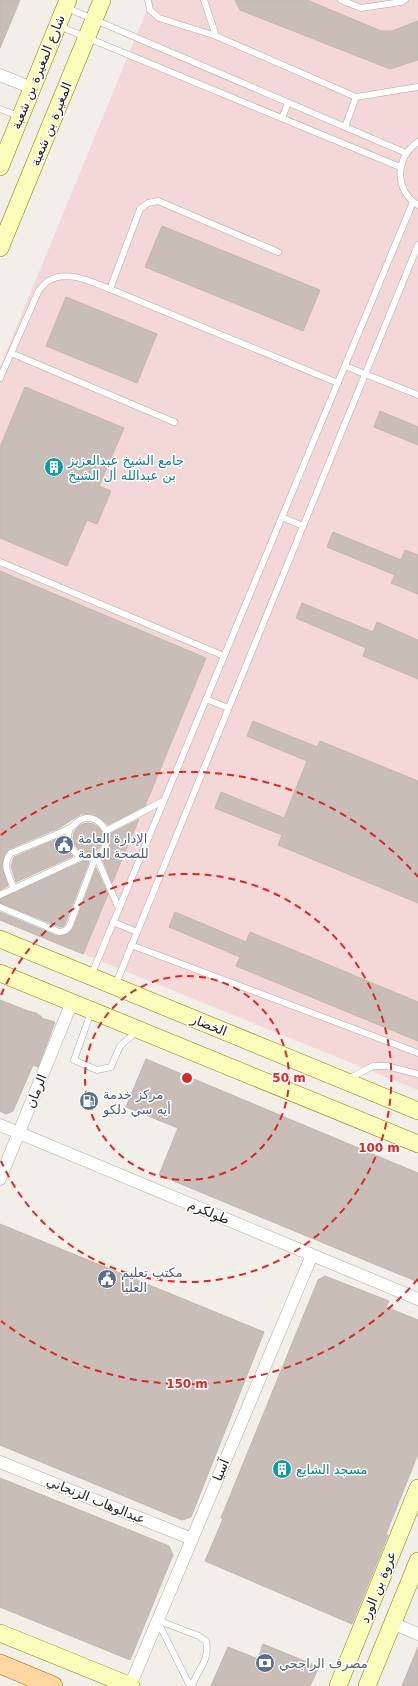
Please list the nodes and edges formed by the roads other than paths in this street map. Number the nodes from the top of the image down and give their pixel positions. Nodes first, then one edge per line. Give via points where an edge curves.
1 (102, 0) edge
2 (148, 0) edge
3 (204, 0) edge
4 (341, 0) edge
5 (405, 0) edge
6 (66, 3) edge
7 (94, 20) junction
8 (57, 26) junction
9 (216, 36) junction
10 (86, 38) junction
11 (0, 75) edge
12 (418, 87) edge
13 (32, 88) junction
14 (356, 97) junction
15 (288, 103) junction
16 (0, 109) edge
17 (20, 116) junction
18 (282, 118) junction
19 (345, 127) junction
20 (418, 142) edge
21 (406, 153) junction
22 (0, 166) edge
23 (400, 167) junction
24 (416, 203) edge
25 (418, 245) edge
26 (0, 248) edge
27 (278, 252) dead end
28 (110, 289) junction
29 (11, 353) junction
30 (345, 366) junction
31 (365, 374) junction
32 (0, 378) edge
33 (338, 383) junction
34 (418, 395) edge
35 (174, 422) dead end
36 (282, 517) junction
37 (303, 526) junction
38 (0, 562) edge
39 (224, 656) junction
40 (206, 699) junction
41 (228, 708) junction
42 (164, 801) junction
43 (70, 828) junction
44 (106, 831) junction
45 (96, 856) junction
46 (82, 857) junction
47 (14, 889) junction
48 (0, 895) edge
49 (0, 907) edge
50 (118, 909) junction
51 (113, 922) junction
52 (137, 932) junction
53 (0, 939) edge
54 (132, 944) junction
55 (0, 973) edge
56 (90, 976) junction
57 (115, 986) junction
58 (72, 1002) junction
59 (91, 1010) junction
60 (139, 1029) junction
61 (418, 1051) edge
62 (418, 1074) edge
63 (344, 1081) junction
64 (418, 1111) edge
65 (0, 1125) edge
66 (19, 1133) junction
67 (418, 1144) edge
68 (0, 1179) edge
69 (312, 1255) junction
70 (418, 1299) edge
71 (0, 1462) edge
72 (418, 1488) edge
73 (192, 1539) junction
74 (418, 1561) edge
75 (157, 1620) junction
76 (392, 1624) junction
77 (0, 1633) edge
78 (418, 1634) edge
79 (0, 1664) edge
80 (53, 1686) edge
81 (130, 1686) edge
82 (191, 1686) edge
83 (338, 1686) edge
84 (367, 1686) edge

1 - 7 street, المغيرة بن شعبة
2 - 9 lane via 150,10 159,18
3 - 9 lane
4 - 5 lane via 361,8
6 - 7 lane
6 - 8 street, شارع المغيرة بن شعبة
7 - 10 street, المغيرة بن شعبة
7 - 15 lane
8 - 10 lane
8 - 13 street, شارع المغيرة بن شعبة
9 - 14 lane
10 - 18 lane
10 - 26 street, المغيرة بن شعبة
11 - 13 street
12 - 14 lane
13 - 17 street, شارع المغيرة بن شعبة
14 - 19 lane
15 - 18 lane
15 - 19 lane
16 - 17 lane
17 - 22 street, شارع المغيرة بن شعبة
18 - 23 lane
19 - 21 lane
20 - 21 lane
21 - 23 lane
23 - 24 lane via 403,188
24 - 30 lane
25 - 31 lane
27 - 28 lane via 158,201 148,203 140,209
28 - 29 lane via 78,277 63,276 48,280 39,290
28 - 33 lane
29 - 32 lane
29 - 35 lane
30 - 31 lane
30 - 33 lane
31 - 34 lane
31 - 37 lane
33 - 36 lane
36 - 37 lane
36 - 39 lane
37 - 41 lane
38 - 39 lane
39 - 40 lane
40 - 41 lane
40 - 42 lane
41 - 52 lane
42 - 44 lane
42 - 50 lane
43 - 44 lane via 74,823 86,818 98,821
43 - 46 lane via 68,840 72,850
43 - 47 lane via 12,853 6,859 5,865
44 - 45 lane via 107,843
45 - 46 lane
45 - 49 lane via 69,927 65,931 59,932
45 - 50 lane
46 - 47 lane
47 - 48 lane
50 - 51 lane
51 - 52 lane
51 - 56 lane
52 - 54 lane
53 - 56 street, الخضار
54 - 57 lane
54 - 61 lane
55 - 58 street
56 - 57 street, الخضار
57 - 63 street, الخضار
58 - 59 street
58 - 66 street, الرمان
59 - 60 street
59 - 60 lane via 74,1060 97,1070 111,1067 120,1046
60 - 67 street
62 - 63 lane via 387,1066 373,1066
63 - 64 street, الخضار
65 - 66 street, طولكرم
66 - 68 street, الرمان
66 - 69 street, طولكرم
69 - 70 street, طولكرم
69 - 73 street, آسيا
71 - 73 street, عبدالوهاب الزنجاني
72 - 83 street, عروة بن الورد
73 - 75 street, آسيا
74 - 76 street, عروة بن الورد
75 - 81 street, آسيا
75 - 82 lane
75 - 82 lane via 206,1641 208,1650 204,1664
76 - 78 street
76 - 84 street, عروة بن الورد
77 - 81 street
79 - 80 main road

